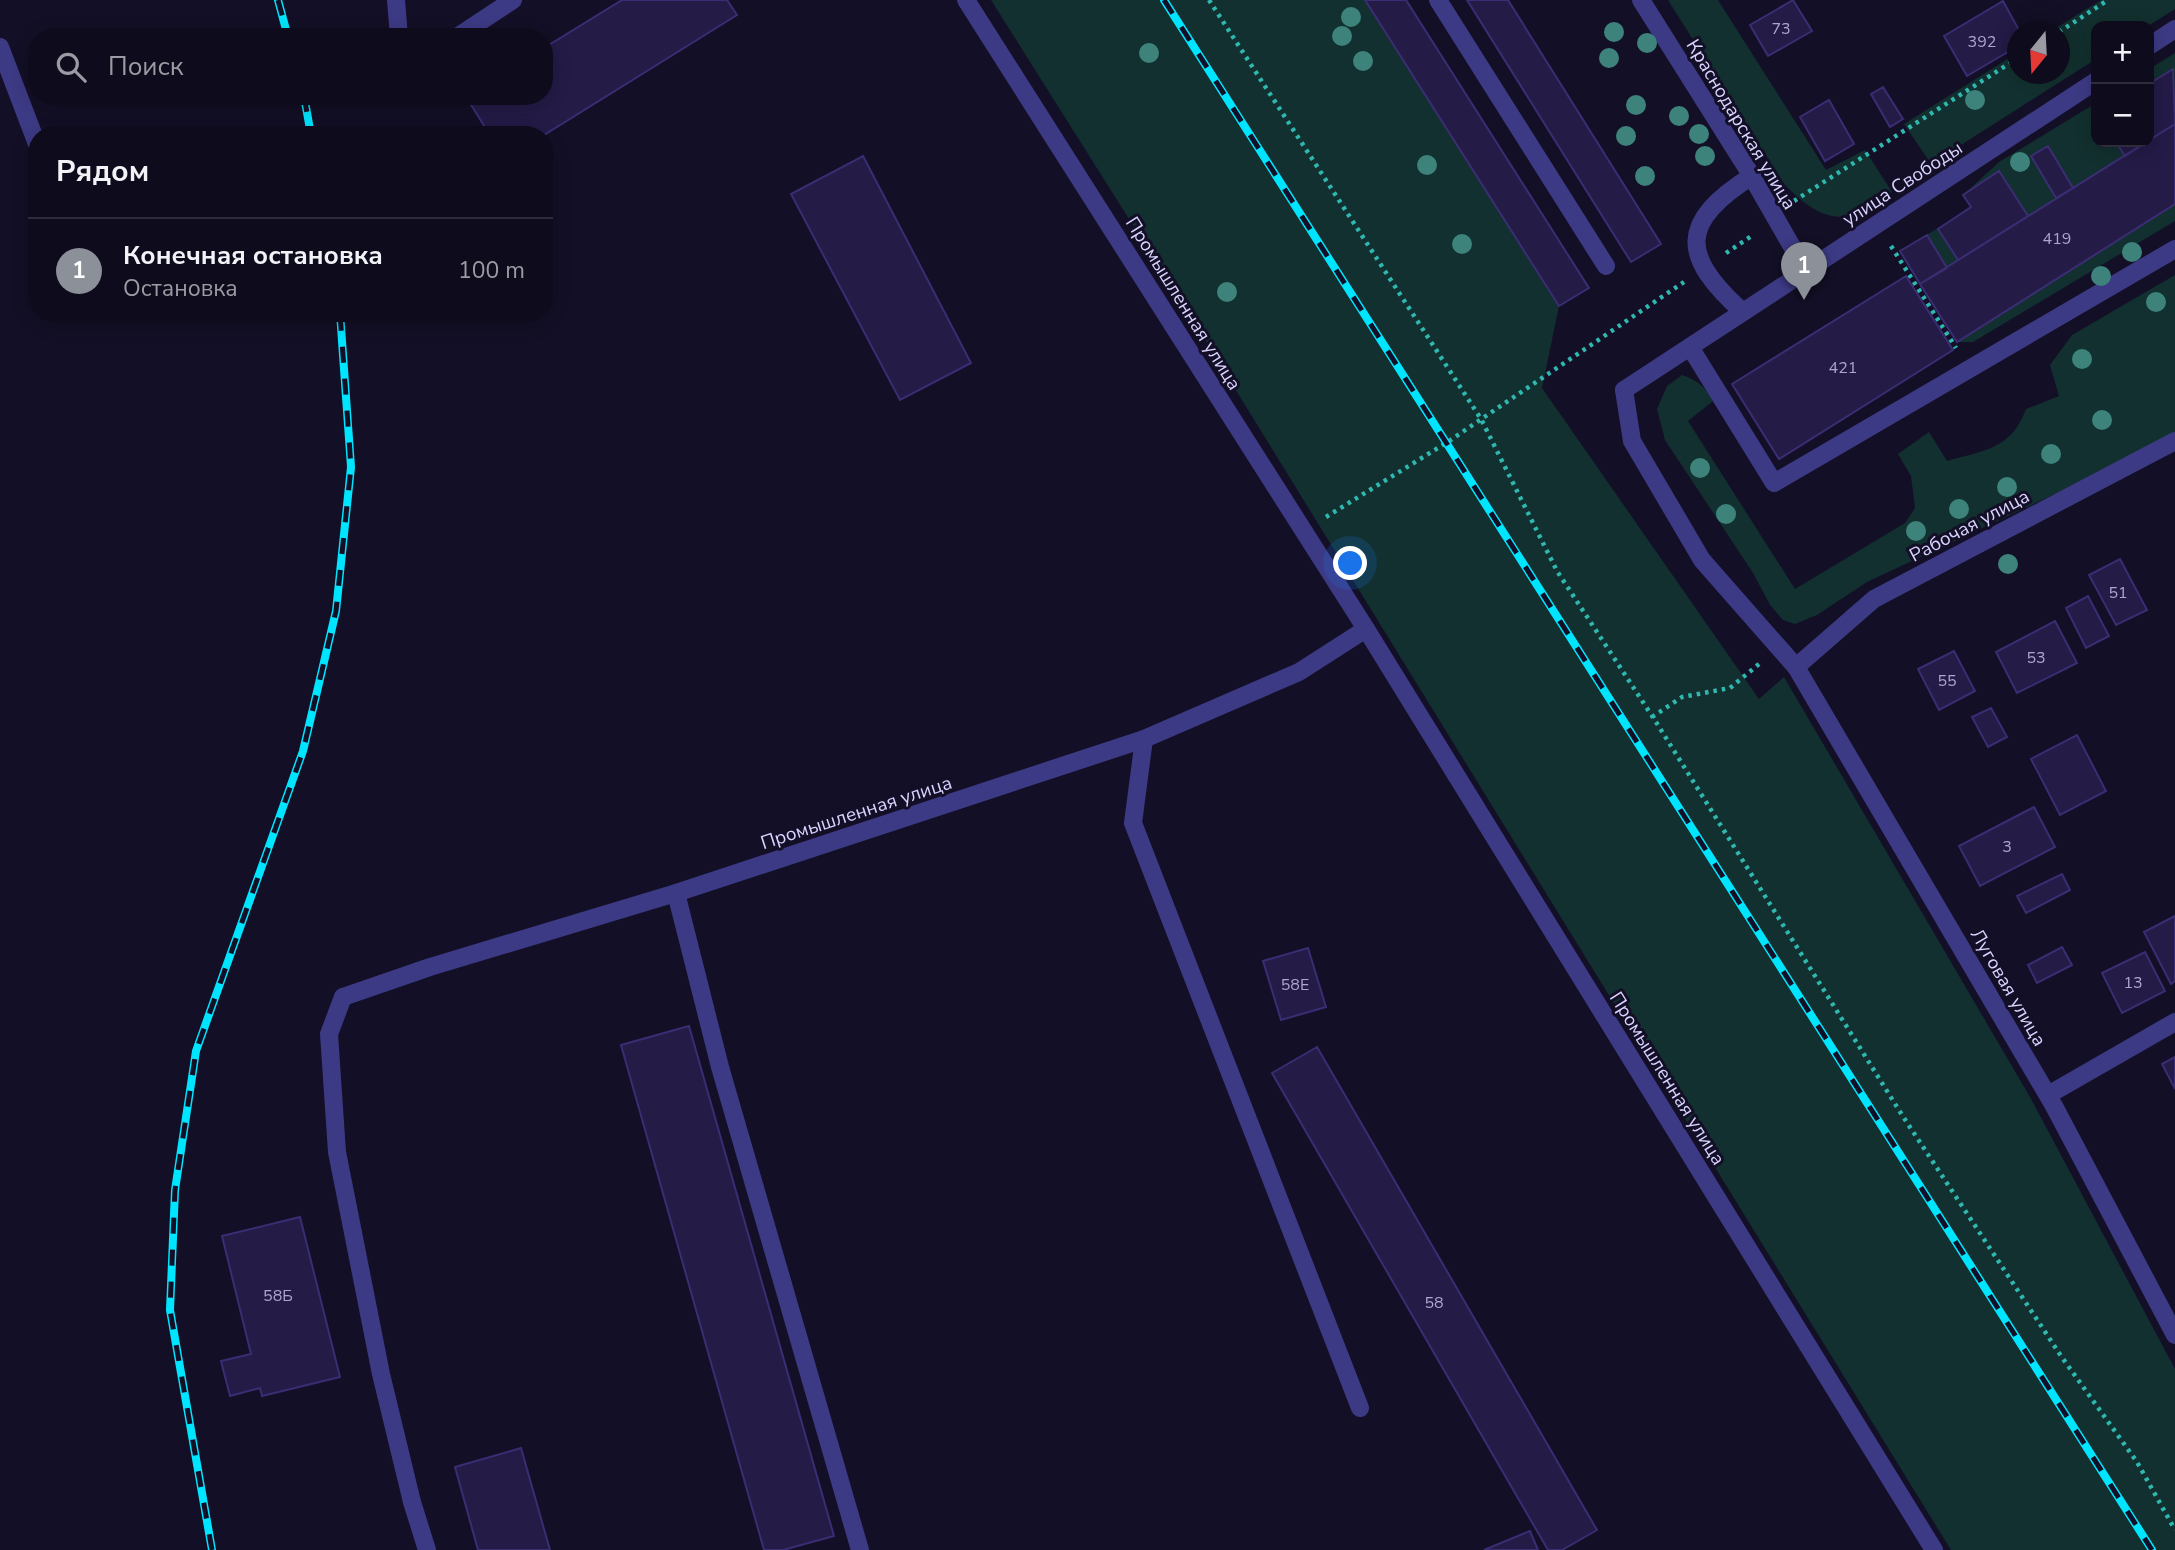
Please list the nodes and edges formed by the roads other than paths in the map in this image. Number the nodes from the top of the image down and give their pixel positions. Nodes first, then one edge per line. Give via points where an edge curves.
1 (396, 0) edge
2 (513, 0) edge
3 (966, 0) edge
4 (1438, 0) edge
5 (1641, 0) edge
6 (398, 28) edge
7 (471, 28) edge
8 (2175, 29) edge
9 (2154, 43) edge
10 (0, 47) edge
11 (2091, 84) edge
12 (30, 126) edge
13 (1752, 176) junction
14 (2175, 249) edge
15 (1606, 266) dead end
16 (1806, 271) junction
17 (1743, 312) junction
18 (1690, 347) junction
19 (1625, 390) joint
20 (2175, 442) edge
21 (1366, 629) junction
22 (1796, 667) junction
23 (1144, 739) junction
24 (676, 893) junction
25 (2175, 1022) edge
26 (2048, 1095) junction
27 (2175, 1335) edge
28 (1360, 1408) dead end
29 (427, 1550) edge
30 (860, 1550) edge
31 (1934, 1550) edge

1 - 6 street
2 - 7 street
3 - 21 street, Промышленная улица
4 - 15 street
5 - 13 street, Краснодарская улица
8 - 9 street
10 - 12 street
11 - 16 street, улица Свободы
13 - 16 street, Краснодарская улица
13 - 17 street via 1722,195 1701,222 1694,247 1703,268
14 - 18 street via 1774,483
16 - 17 street, улица Свободы
17 - 18 street, улица Свободы
18 - 19 street, улица Свободы
19 - 22 street, Луговая улица via 1632,441 1702,560
20 - 22 street, Рабочая улица via 1874,599
21 - 23 street, Промышленная улица via 1300,672
21 - 31 street, Промышленная улица
22 - 26 street, Луговая улица
23 - 24 street, Промышленная улица
23 - 28 street via 1133,823
24 - 29 street, Промышленная улица via 343,997 330,1034 337,1152 381,1374
24 - 30 street via 720,1067
25 - 26 street
26 - 27 street, Луговая улица

